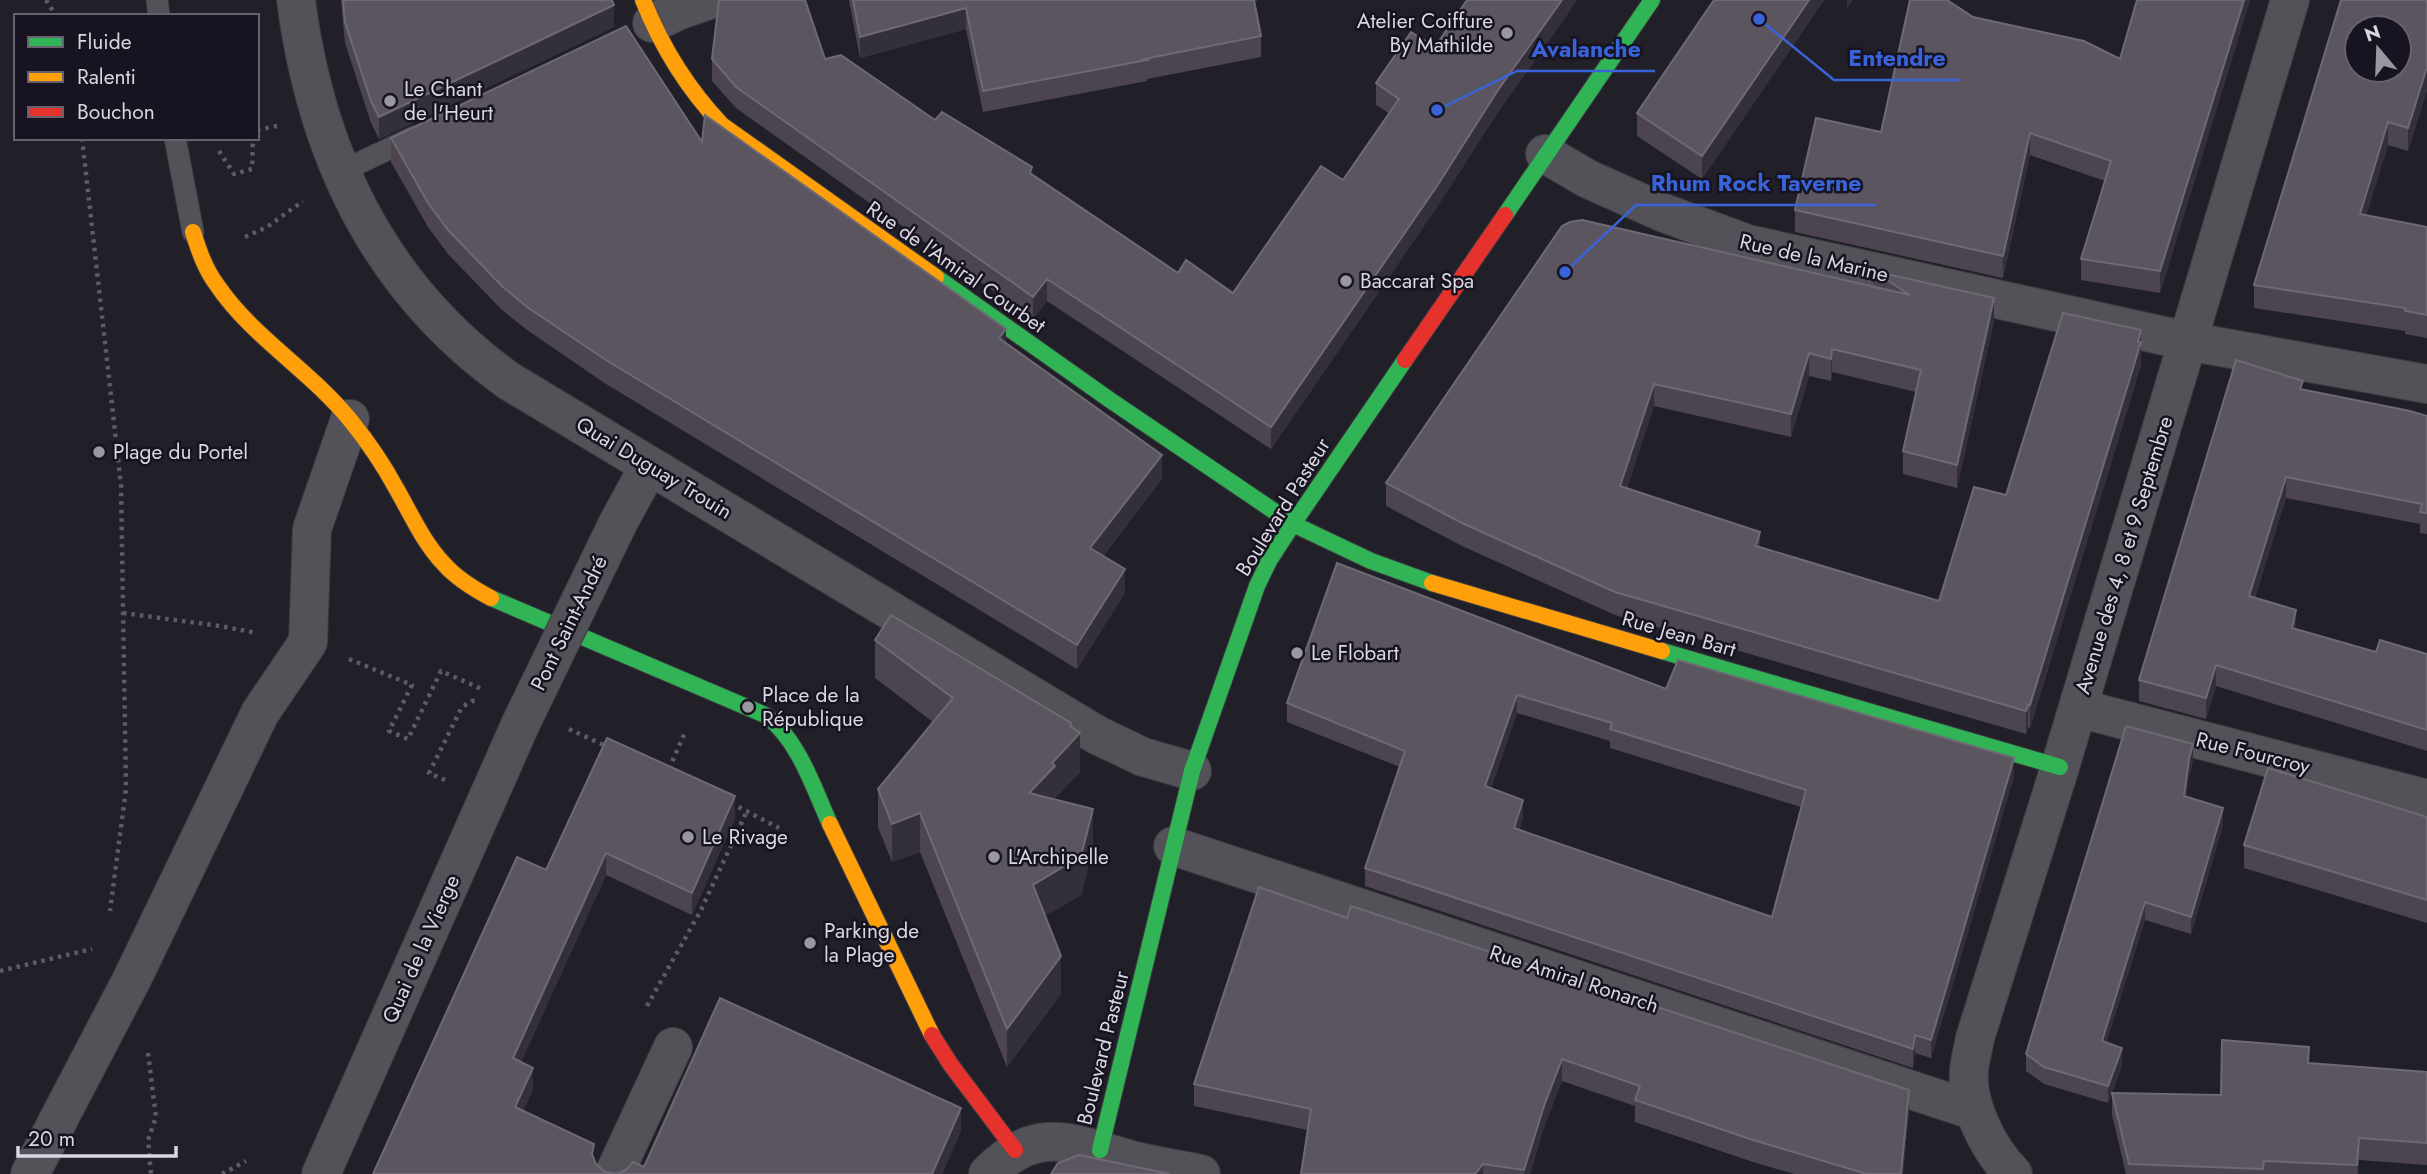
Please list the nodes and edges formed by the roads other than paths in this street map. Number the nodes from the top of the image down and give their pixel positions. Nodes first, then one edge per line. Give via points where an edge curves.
1 (296, 0) edge
2 (709, 0) edge
3 (1652, 0) edge
4 (2290, 0) edge
5 (645, 18) edge
6 (429, 130) edge
7 (174, 140) edge
8 (1545, 154) junction
9 (340, 172) junction
10 (193, 232) joint
11 (2187, 341) junction
12 (2427, 384) edge
13 (351, 419) junction
14 (649, 466) junction
15 (1293, 524) junction
16 (2078, 708) junction
17 (520, 723) joint
18 (2060, 767) junction
19 (1192, 771) junction
20 (2427, 799) edge
21 (1173, 846) junction
22 (673, 1047) road end
23 (1975, 1111) junction
24 (1100, 1150) junction
25 (1002, 1162) edge
26 (30, 1174) edge
27 (321, 1174) edge
28 (614, 1174) edge
29 (1201, 1174) edge
30 (2013, 1174) edge

1 - 9 street, Quai Duguay Trouin via 312,93
2 - 5 street
3 - 8 street, Boulevard Pasteur
4 - 11 street, Avenue des 4, 8 et 9 Septembre
5 - 15 street, Rue de l'Amiral Courbet via 684,83 744,144
6 - 9 lane
7 - 10 lane
8 - 11 street, Rue de la Marine via 1664,213 1748,244
8 - 15 street, Boulevard Pasteur
9 - 14 street, Quai Duguay Trouin via 399,274 461,343 509,381
10 - 13 street via 211,278 239,316
11 - 12 street, Rue de la Marine
11 - 16 street, Avenue des 4, 8 et 9 Septembre
13 - 25 street via 388,472 419,532 465,583 517,611 757,711 785,733 934,1039
13 - 26 street via 312,529 308,642 260,713 132,979
14 - 17 street, Pont Saint-André, bridge
14 - 19 street, Quai Duguay Trouin via 1097,735 1143,757
15 - 18 street, Rue Jean Bart via 1371,561 1462,593
15 - 19 street, Boulevard Pasteur via 1257,586
16 - 18 street, Avenue des 4, 8 et 9 Septembre
16 - 20 street, Rue Fourcroy
17 - 27 street, Quai de la Vierge
18 - 23 street, Avenue des 4, 8 et 9 Septembre via 1975,1038 1969,1073
19 - 21 street, Boulevard Pasteur
21 - 23 street, Rue Amiral Ronarch
21 - 24 street, Boulevard Pasteur
22 - 28 street
23 - 30 street, Avenue des 4, 8 et 9 Septembre via 1988,1144
24 - 25 street via 1075,1143 1037,1142
24 - 29 street

